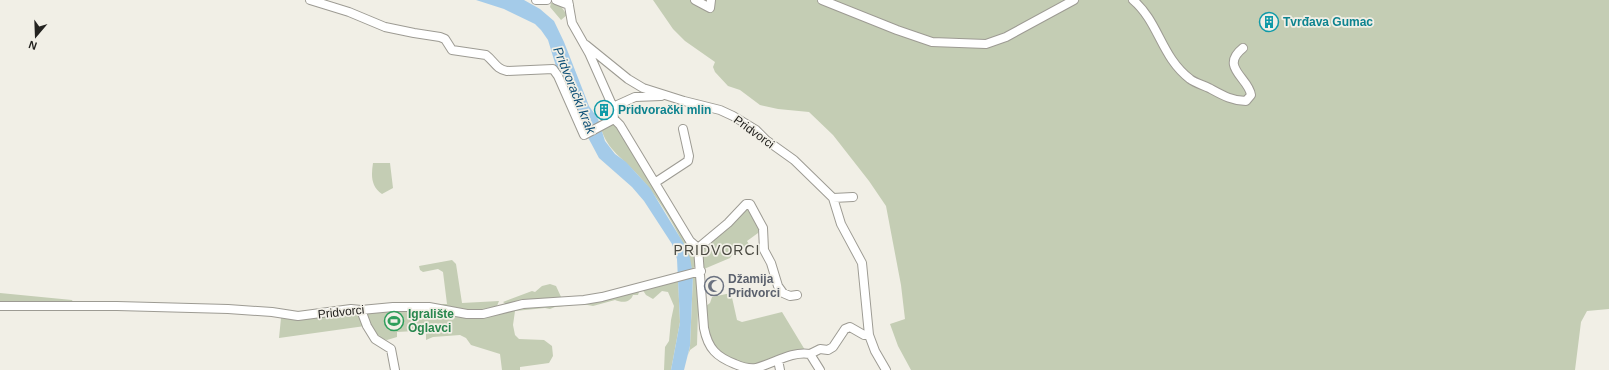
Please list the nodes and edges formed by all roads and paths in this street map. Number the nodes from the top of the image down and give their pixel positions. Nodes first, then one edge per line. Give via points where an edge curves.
1 (310, 0) edge
2 (536, 0) edge
3 (547, 0) edge
4 (556, 0) edge
5 (695, 0) edge
6 (711, 0) edge
7 (822, 0) edge
8 (1074, 0) edge
9 (1133, 0) edge
10 (568, 3) edge
11 (583, 44) junction
12 (1243, 48) dead end
13 (663, 95) junction
14 (613, 107) junction
15 (614, 119) junction
16 (683, 129) dead end
17 (656, 182) junction
18 (852, 197) dead end
19 (833, 198) junction
20 (698, 248) junction
21 (697, 272) junction
22 (797, 295) dead end
23 (0, 306) edge
24 (361, 310) junction
25 (869, 335) junction
26 (810, 354) junction
27 (778, 360) junction
28 (395, 370) edge
29 (780, 370) edge
30 (820, 370) edge
31 (886, 370) edge

1 - 15 street via 386,27 440,37 445,39 452,50 486,54 497,68 502,70 552,69 558,76 584,135
2 - 3 street
4 - 10 street, Pridvorci
5 - 6 street via 710,8
7 - 8 street via 932,42 986,44 1006,37
9 - 12 street via 1142,7 1168,55 1178,68 1191,80 1226,98 1238,101 1246,101 1250,95 1250,89 1234,69 1237,52
10 - 11 street, Pridvorci via 572,23
11 - 13 street, Pridvorci via 628,79
11 - 14 street, Pridvorci
13 - 14 street via 635,97
13 - 19 street, Pridvorci via 734,116 794,160
14 - 15 street, Pridvorci
15 - 17 street
16 - 17 street via 688,161
17 - 20 street via 679,224
18 - 19 street
19 - 25 street via 841,224 862,263
20 - 21 street
20 - 22 street via 746,204 750,204 763,228 764,250 778,286 783,293
21 - 24 street, Pridvorci via 602,297 523,304 483,314 467,314 428,307
21 - 27 street via 706,336 719,357 751,369
23 - 24 street, Pridvorci via 220,309 298,316
24 - 28 street via 375,339 391,349
25 - 26 street via 850,327 845,329 833,347
25 - 31 street
26 - 27 street via 792,355
26 - 30 street
27 - 29 street

